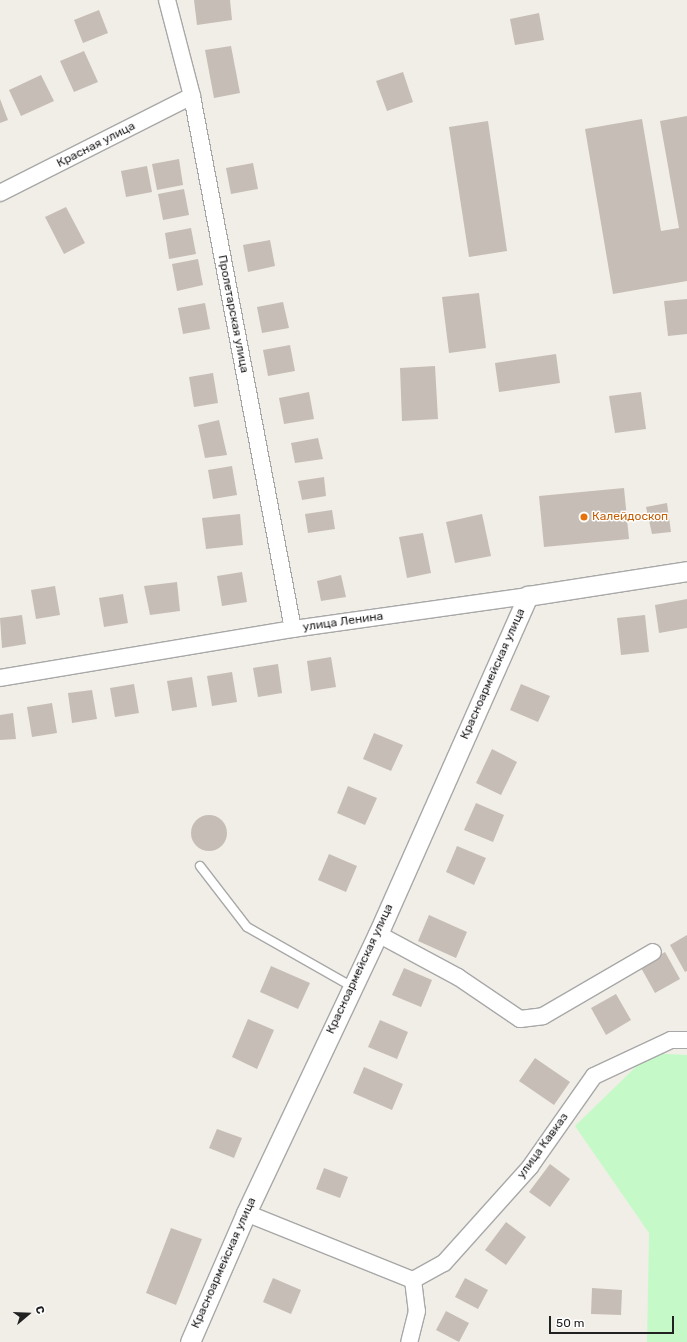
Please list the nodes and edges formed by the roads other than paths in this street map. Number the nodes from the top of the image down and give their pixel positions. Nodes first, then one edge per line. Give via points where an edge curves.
1 (167, 0) edge
2 (192, 96) junction
3 (0, 193) edge
4 (687, 571) edge
5 (528, 596) junction
6 (293, 629) junction
7 (0, 678) edge
8 (200, 866) dead end
9 (378, 934) junction
10 (653, 952) dead end
11 (351, 986) junction
12 (687, 1040) edge
13 (246, 1213) junction
14 (413, 1280) junction
15 (190, 1342) edge
16 (409, 1342) edge

1 - 2 street, Пролетарская улица
2 - 3 street, Красная улица
2 - 6 street, Пролетарская улица
4 - 5 street, улица Ленина
5 - 6 street, улица Ленина
5 - 9 street, Красноармейская улица
6 - 7 street, улица Ленина
8 - 11 lane via 247,927
9 - 10 street via 458,977 520,1019 543,1016
9 - 11 street, Красноармейская улица
11 - 13 street, Красноармейская улица
12 - 14 street, улица Кавказ via 671,1040 594,1076 530,1167 444,1263
13 - 14 street
13 - 15 street, Красноармейская улица
14 - 16 street via 417,1311

